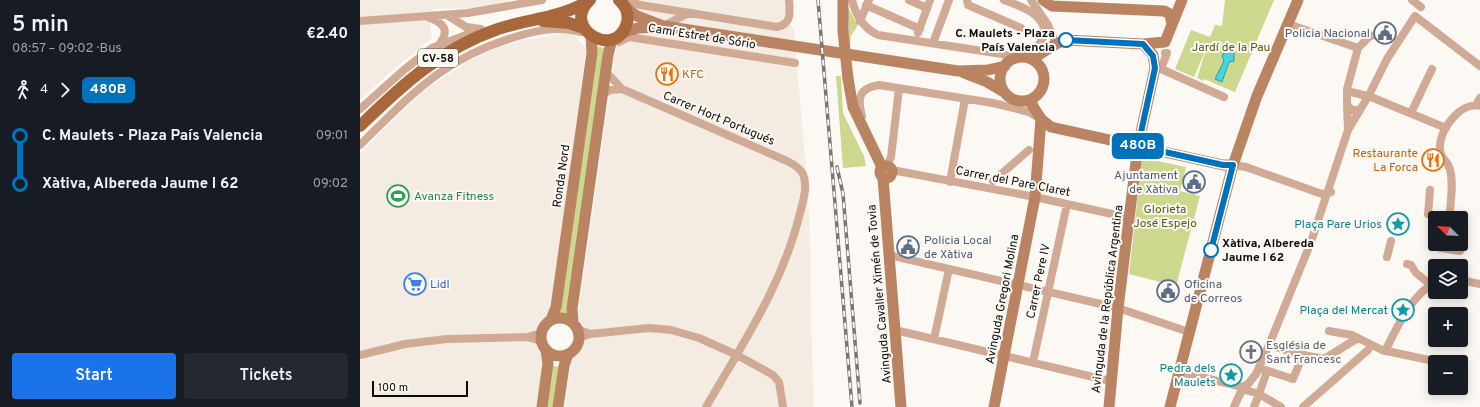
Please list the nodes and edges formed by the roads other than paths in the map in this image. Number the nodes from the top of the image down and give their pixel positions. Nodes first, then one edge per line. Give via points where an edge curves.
1 (542, 0) edge
2 (590, 0) edge
3 (789, 0) edge
4 (842, 0) edge
5 (852, 0) edge
6 (909, 0) edge
7 (949, 0) edge
8 (1004, 0) edge
9 (1030, 0) edge
10 (1182, 0) edge
11 (1298, 0) edge
12 (1412, 0) edge
13 (624, 2) edge
14 (1045, 2) edge
15 (868, 3) edge
16 (968, 3) edge
17 (929, 4) edge
18 (1420, 7) dead end
19 (468, 13) junction
20 (689, 13) junction
21 (447, 15) junction
22 (427, 16) junction
23 (546, 16) junction
24 (534, 20) junction
25 (360, 21) edge
26 (860, 21) junction
27 (1288, 24) junction
28 (1172, 25) junction
29 (665, 26) junction
30 (479, 28) junction
31 (1021, 28) dead end
32 (920, 29) junction
33 (1378, 32) dead end
34 (588, 33) junction
35 (916, 40) junction
36 (614, 41) junction
37 (933, 43) junction
38 (439, 44) junction
39 (1056, 44) junction
40 (1143, 44) junction
41 (1162, 46) junction
42 (1358, 50) junction
43 (1024, 58) junction
44 (795, 63) dead end
45 (1005, 66) junction
46 (1480, 66) edge
47 (1155, 68) junction
48 (1432, 69) dead end
49 (605, 71) junction
50 (958, 71) junction
51 (900, 88) junction
52 (622, 89) junction
53 (1347, 91) junction
54 (1004, 92) junction
55 (602, 95) junction
56 (1224, 96) dead end
57 (1370, 96) junction
58 (965, 98) junction
59 (1013, 100) junction
60 (1029, 100) junction
61 (992, 102) junction
62 (1479, 103) edge
63 (1347, 105) junction
64 (360, 109) edge
65 (1360, 110) junction
66 (1411, 113) junction
67 (1041, 119) junction
68 (360, 126) edge
69 (1446, 128) junction
70 (1348, 130) junction
71 (865, 132) junction
72 (362, 144) edge
73 (1138, 146) junction
74 (1029, 150) dead end
75 (360, 151) edge
76 (1233, 165) junction
77 (887, 167) junction
78 (993, 181) dead end
79 (950, 182) junction
80 (1430, 190) dead end
81 (1330, 192) junction
82 (1035, 197) junction
83 (1067, 204) junction
84 (1428, 211) edge
85 (1450, 211) dead end
86 (1130, 218) junction
87 (1391, 241) dead end
88 (889, 255) junction
89 (1387, 257) dead end
90 (1407, 264) dead end
91 (949, 269) junction
92 (1428, 279) edge
93 (1468, 281) edge
94 (1480, 284) edge
95 (1018, 285) junction
96 (1428, 288) edge
97 (1048, 292) junction
98 (1118, 308) junction
99 (551, 320) junction
100 (576, 330) junction
101 (895, 330) junction
102 (1329, 331) dead end
103 (1189, 332) junction
104 (934, 339) junction
105 (1361, 340) junction
106 (543, 342) junction
107 (1269, 345) junction
108 (1368, 350) dead end
109 (1385, 351) junction
110 (568, 354) junction
111 (736, 354) junction
112 (360, 356) edge
113 (1004, 356) junction
114 (1303, 356) junction
115 (1428, 360) edge
116 (1033, 362) junction
117 (1263, 370) junction
118 (1179, 372) junction
119 (1110, 381) junction
120 (1243, 388) junction
121 (1259, 394) junction
122 (542, 407) edge
123 (558, 407) edge
124 (706, 407) edge
125 (783, 407) edge
126 (901, 407) edge
127 (994, 407) edge
128 (1108, 407) edge
129 (1170, 407) edge
130 (1234, 407) edge
131 (1254, 407) edge
132 (1281, 407) edge
133 (1303, 407) edge

1 - 19 street
2 - 23 main road, CV-58 via 574,9
2 - 34 main road via 583,9 582,16
3 - 20 street, Camí Estret de Sório via 790,13 787,22 781,26
4 - 71 street, bridge via 848,80 853,107
5 - 26 street
6 - 17 street
7 - 37 street
8 - 43 street via 1035,15 1043,27 1040,46
9 - 39 street via 1048,25
10 - 28 street
11 - 27 street
12 - 18 street
13 - 20 street, Camí Estret de Sório
13 - 29 street via 637,16
13 - 36 main road via 627,20
14 - 28 street via 1052,6 1164,11 1170,14
15 - 26 street
15 - 32 street
16 - 31 street
17 - 32 street
19 - 21 street
19 - 30 street via 467,22
20 - 29 street
21 - 22 street
21 - 30 street via 462,25
22 - 25 street
22 - 38 street via 439,22 444,28 445,34
23 - 24 main road, CV-58
23 - 30 street
24 - 34 main road, CV-58 via 563,22
24 - 68 main road, CV-58 via 498,29 450,51 412,78
26 - 35 street via 878,35
27 - 42 street
27 - 76 street via 1254,104
28 - 41 street
29 - 36 street via 638,28
29 - 50 street
30 - 38 street
32 - 35 street
33 - 42 street via 1370,36
34 - 36 main road via 597,39
34 - 72 street via 564,29 542,30 475,50 418,88
34 - 99 street, Ronda Nord via 592,53 556,307
35 - 37 street
36 - 44 street, Camí Estret de Sório via 629,36
36 - 49 street
37 - 43 street
38 - 64 street via 410,65
39 - 40 street via 1066,40
39 - 43 street
40 - 41 street
40 - 47 street via 1153,56
41 - 47 street
41 - 56 street via 1167,53 1161,69
42 - 53 street
43 - 45 street
43 - 60 street via 1041,68 1044,80 1040,93
45 - 50 street via 988,70
45 - 54 street via 1000,79
46 - 57 street via 1415,16 1387,59
47 - 73 street, Avinguda de la República Argentina
48 - 66 street
49 - 52 street, Carrer Hort Portugués
49 - 55 street
50 - 54 street via 987,82
51 - 58 street
51 - 71 street via 879,85 869,87 862,93 858,99
51 - 77 street via 891,157
52 - 55 street via 610,90
52 - 111 street, Carrer Hort Portugués via 787,161 803,174 805,188 802,208 786,263
53 - 57 street
53 - 63 street
54 - 59 street
55 - 100 street via 572,309
57 - 65 street
57 - 66 street
58 - 61 street
58 - 79 street
59 - 60 street
59 - 61 street
60 - 67 street
61 - 67 street via 1029,112
62 - 69 street via 1460,112
63 - 65 street via 1352,110
63 - 70 street
65 - 70 street
66 - 69 street
67 - 73 street via 1051,127
67 - 82 street, Avinguda Gregori Molina
69 - 85 street via 1440,145 1441,157 1450,168
70 - 81 street
71 - 77 street
72 - 75 street
73 - 76 street
73 - 86 street, Avinguda de la República Argentina
74 - 78 street
76 - 81 street via 1246,167 1322,194
76 - 103 street
77 - 79 street, Carrer del Pare Claret
77 - 88 street, Avinguda Cavaller Ximén de Tovia via 879,172 883,178
79 - 82 street, Carrer del Pare Claret
80 - 84 street
81 - 107 street
82 - 83 street, Carrer del Pare Claret
82 - 95 street, Avinguda Gregori Molina
83 - 86 street, Carrer del Pare Claret
83 - 97 street, Carrer Pere IV
86 - 98 street, Avinguda de la República Argentina
87 - 89 street
88 - 91 street
88 - 101 street, Avinguda Cavaller Ximén de Tovia
90 - 92 street via 1411,265 1416,273
91 - 95 street
91 - 104 street
93 - 94 street
95 - 97 street
95 - 113 street, Avinguda Gregori Molina
96 - 109 street via 1408,309
97 - 98 street
97 - 116 street, Carrer Pere IV
98 - 103 street
98 - 119 street, Avinguda de la República Argentina
99 - 100 street via 562,318
99 - 106 street via 543,328
100 - 110 street via 577,344
100 - 111 street via 590,334 638,328 670,330 699,338
101 - 104 street
101 - 126 street, Avinguda Cavaller Ximén de Tovia
102 - 105 street via 1348,334
103 - 118 street
104 - 113 street
105 - 109 street
105 - 114 street via 1324,359
106 - 110 street via 557,356
106 - 112 street via 527,337 447,339 405,344
106 - 122 street via 548,363
107 - 114 street
107 - 117 street
108 - 133 street
109 - 115 street
110 - 123 street
111 - 124 street
111 - 125 street via 776,378 781,390
113 - 116 street
113 - 127 street, Avinguda Gregori Molina
114 - 117 street via 1293,379
116 - 119 street
117 - 120 street
117 - 121 street
118 - 120 street
118 - 129 street
119 - 128 street, Avinguda de la República Argentina
120 - 121 street
120 - 130 street
121 - 131 street
121 - 132 street

